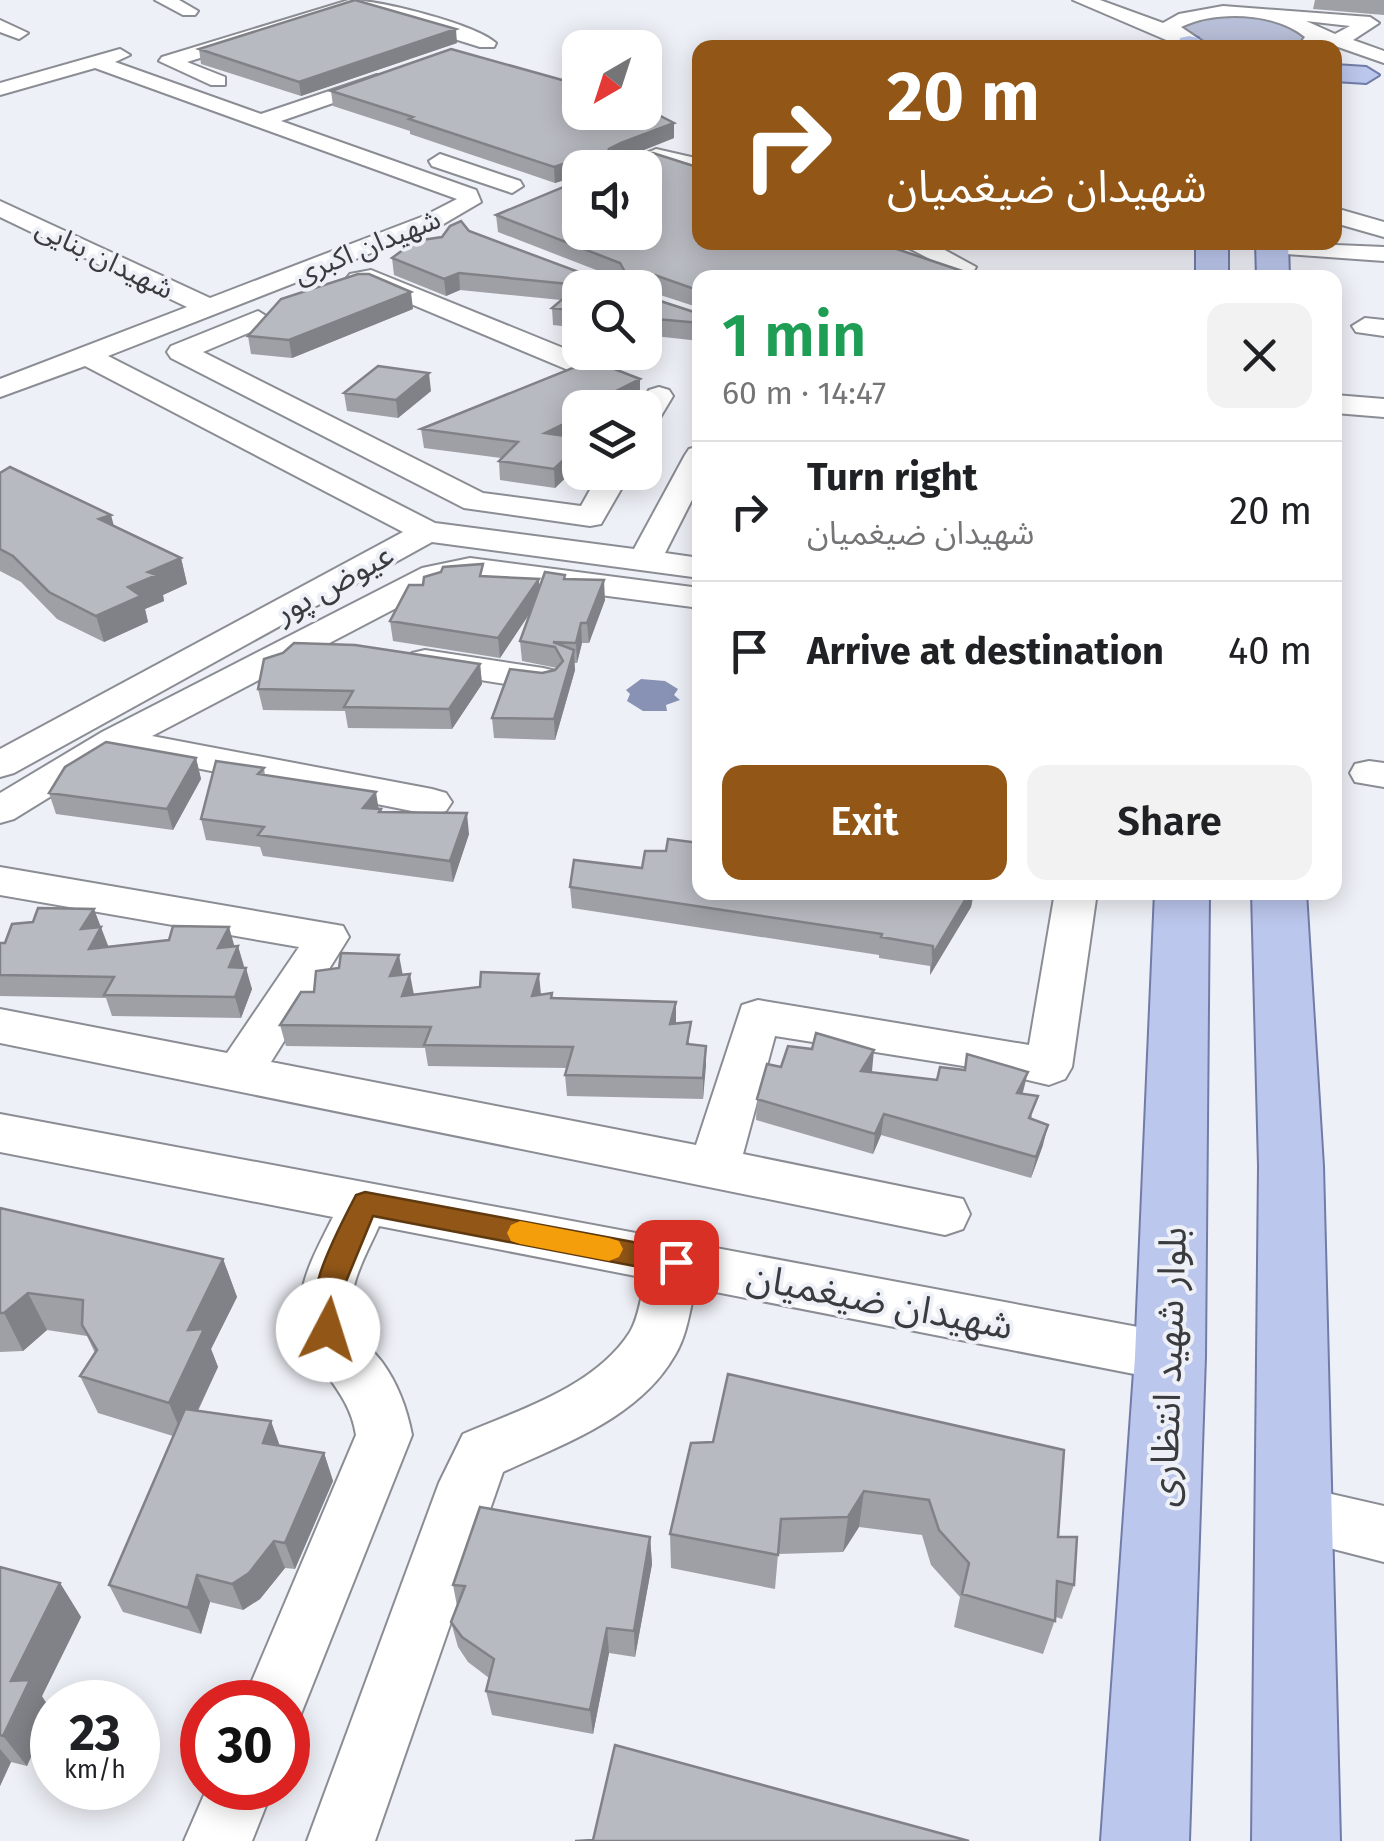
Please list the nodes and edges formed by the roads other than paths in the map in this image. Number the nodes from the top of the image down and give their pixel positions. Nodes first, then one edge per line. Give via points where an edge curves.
1 (164, 0) edge
2 (310, 1) edge
3 (1171, 1) edge
4 (1090, 2) edge
5 (1217, 8) edge
6 (189, 10) dead end
7 (1298, 23) edge
8 (1377, 24) edge
9 (0, 26) edge
10 (19, 33) dead end
11 (1182, 40) edge
12 (1184, 40) edge
13 (1334, 40) edge
14 (1338, 40) edge
15 (1342, 45) edge
16 (463, 53) edge
17 (96, 62) junction
18 (1379, 68) edge
19 (1342, 70) edge
20 (406, 72) edge
21 (0, 88) edge
22 (254, 103) junction
23 (295, 110) junction
24 (662, 156) edge
25 (692, 164) edge
26 (519, 200) dead end
27 (0, 208) edge
28 (1342, 217) edge
29 (1384, 230) edge
30 (926, 250) edge
31 (1384, 254) edge
32 (1272, 255) edge
33 (964, 267) edge
34 (258, 290) junction
35 (306, 298) edge
36 (210, 308) junction
37 (85, 355) junction
38 (595, 371) edge
39 (0, 389) edge
40 (1342, 405) edge
41 (1384, 408) edge
42 (692, 479) edge
43 (606, 490) edge
44 (427, 532) junction
45 (646, 560) junction
46 (692, 567) edge
47 (692, 597) edge
48 (304, 642) junction
49 (360, 650) edge
50 (396, 656) edge
51 (543, 679) edge
52 (115, 740) junction
53 (0, 765) edge
54 (432, 802) dead end
55 (0, 810) edge
56 (7, 895) edge
57 (1063, 900) edge
58 (1182, 900) edge
59 (1279, 900) edge
60 (0, 1026) edge
61 (239, 1073) junction
62 (0, 1133) edge
63 (714, 1168) junction
64 (365, 1203) junction
65 (945, 1214) dead end
66 (676, 1262) junction
67 (1170, 1357) junction
68 (1292, 1513) junction
69 (1384, 1534) edge
70 (284, 1680) edge
71 (231, 1810) edge
72 (218, 1841) edge
73 (341, 1841) edge
74 (1145, 1841) edge
75 (1296, 1841) edge

1 - 6 street
2 - 17 street
3 - 4 street via 1154,11
3 - 5 street
4 - 11 street
5 - 7 street
5 - 12 street via 1172,24 1171,31
7 - 8 street
7 - 13 street
8 - 14 street
9 - 10 street
15 - 18 street
16 - 22 street via 488,42 358,3 169,61
17 - 21 street
17 - 22 street, شهیدان اکبری
18 - 19 main road
20 - 23 street
22 - 23 street
22 - 34 street, شهیدان اکبری via 468,196 469,202
23 - 26 street
24 - 25 street
27 - 36 street, شهیدان بنایی
28 - 29 street
30 - 33 street
31 - 32 street
34 - 36 street, شهیدان اکبری
34 - 43 street via 292,304 181,352 476,501 590,517
35 - 38 street via 371,278
36 - 37 street, شهیدان اکبری
37 - 39 street, شهیدان اکبری
37 - 44 street
40 - 41 street
42 - 45 street
44 - 45 street, عیوض پور
44 - 53 street, عیوض پور
45 - 46 street, عیوض پور
47 - 48 street via 470,568 434,575
48 - 49 street
48 - 52 street
50 - 51 street
52 - 54 street
52 - 55 street
56 - 61 street via 328,937
57 - 63 street via 1049,1067 758,1017
58 - 67 main road, بلوار شهید انتظاری
59 - 68 main road via 1291,1166
60 - 61 street
61 - 63 street
62 - 64 street, شهیدان ضیغمیان
63 - 65 street
64 - 66 street, شهیدان ضیغمیان
64 - 70 street via 324,1316 344,1357 373,1391 384,1436
66 - 67 street, شهیدان ضیغمیان
66 - 73 street via 655,1341 626,1376 581,1409 483,1453
67 - 74 main road, بلوار شهید انتظاری
68 - 69 street
68 - 75 main road
71 - 72 street

